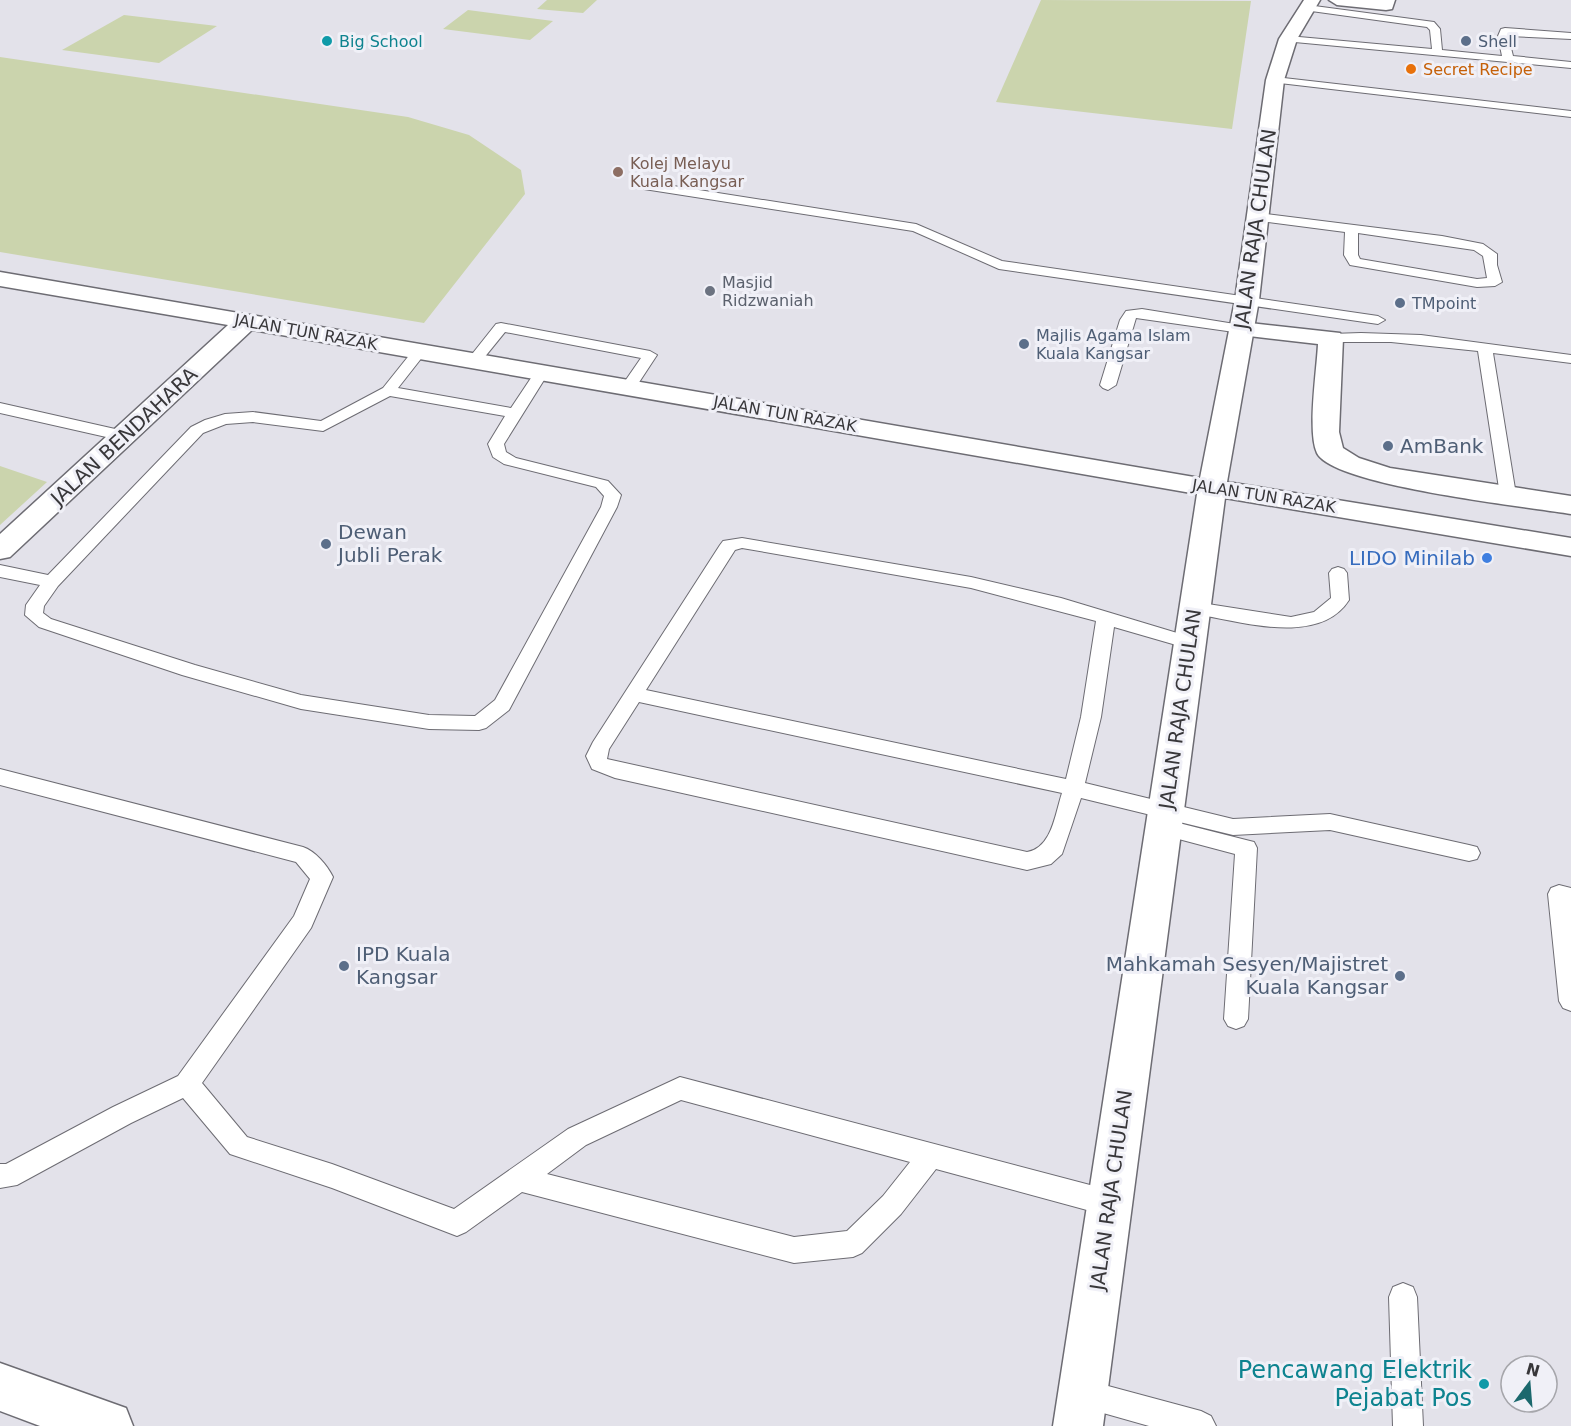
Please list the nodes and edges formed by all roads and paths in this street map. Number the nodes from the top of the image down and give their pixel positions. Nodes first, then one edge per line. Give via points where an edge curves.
1 (1337, 0) edge
2 (1387, 0) edge
3 (1309, 4) edge
4 (1571, 36) edge
5 (1288, 39) junction
6 (1437, 52) junction
7 (1508, 59) junction
8 (1571, 65) edge
9 (1275, 80) junction
10 (1571, 114) edge
11 (648, 186) dead end
12 (1257, 217) junction
13 (1352, 230) junction
14 (0, 279) edge
15 (1247, 300) junction
16 (1378, 320) dead end
17 (247, 321) junction
18 (1240, 329) junction
19 (1331, 338) junction
20 (1485, 349) junction
21 (420, 351) junction
22 (1571, 359) edge
23 (474, 361) junction
24 (542, 372) junction
25 (1108, 385) dead end
26 (629, 387) junction
27 (388, 391) junction
28 (0, 408) edge
29 (515, 412) junction
30 (124, 436) junction
31 (1212, 488) junction
32 (1508, 495) junction
33 (1571, 505) edge
34 (1571, 547) edge
35 (0, 550) edge
36 (0, 571) edge
37 (1338, 573) dead end
38 (52, 582) junction
39 (1106, 618) junction
40 (1192, 625) junction
41 (634, 694) junction
42 (0, 777) edge
43 (1074, 788) junction
44 (1165, 818) junction
45 (1469, 853) dead end
46 (1571, 897) edge
47 (1571, 1001) edge
48 (1236, 1018) dead end
49 (187, 1084) junction
50 (931, 1155) junction
51 (0, 1176) edge
52 (519, 1179) junction
53 (1109, 1203) junction
54 (1403, 1297) dead end
55 (0, 1387) edge
56 (1080, 1409) edge
57 (108, 1426) edge
58 (1201, 1426) edge
59 (1408, 1426) edge

1 - 2 main road via 1386,5
3 - 5 main road, JALAN RAJA CHULAN
3 - 6 lane via 1430,24 1435,29
4 - 7 lane via 1505,31
5 - 6 lane
5 - 9 main road, JALAN RAJA CHULAN
6 - 7 lane
7 - 8 lane
9 - 10 lane
9 - 12 main road, JALAN RAJA CHULAN
11 - 15 lane via 916,228 999,265
12 - 13 lane
12 - 15 main road, JALAN RAJA CHULAN
13 - 13 lane via 1478,247 1490,254 1495,282 1477,283 1355,262 1351,255
14 - 17 main road, JALAN TUN RAZAK
15 - 16 lane
15 - 18 main road, JALAN RAJA CHULAN
17 - 21 main road, JALAN TUN RAZAK
17 - 30 main road, JALAN BENDAHARA
18 - 19 main road
18 - 25 lane via 1131,314
18 - 31 main road, JALAN RAJA CHULAN
19 - 20 lane via 1403,339
19 - 32 main road via 1326,432 1330,452 1348,464 1384,476
20 - 22 lane
20 - 32 lane
21 - 23 main road, JALAN TUN RAZAK
21 - 27 lane
23 - 24 main road, JALAN TUN RAZAK
23 - 26 lane via 501,327 650,355
24 - 26 main road, JALAN TUN RAZAK
24 - 29 lane
26 - 31 main road, JALAN TUN RAZAK
27 - 29 lane
27 - 38 lane via 323,426 253,417 203,426
28 - 30 lane
29 - 38 lane via 496,444 499,454 510,461 602,484 613,495 502,705 479,723 429,722 301,702 45,623 34,615 35,605
30 - 35 main road, JALAN BENDAHARA
31 - 34 main road, JALAN TUN RAZAK
31 - 40 main road, JALAN RAJA CHULAN
32 - 33 main road
36 - 38 lane
37 - 40 lane via 1341,600 1320,617 1291,623
39 - 40 lane
39 - 41 lane via 1052,600 956,578 742,543 729,545
39 - 43 lane via 1091,717
40 - 44 main road, JALAN RAJA CHULAN
41 - 43 lane
41 - 43 lane via 600,747 596,756 600,764 1027,861 1043,858 1054,848
42 - 49 lane via 303,855 322,877 303,921
43 - 44 lane
44 - 45 lane via 1233,827 1330,822
44 - 48 lane via 1246,848
44 - 53 main road, JALAN RAJA CHULAN
46 - 47 lane via 1559,894
49 - 51 lane via 8,1176
49 - 52 lane via 238,1146 333,1176 458,1223
50 - 52 lane via 680,1088 577,1137
50 - 52 lane via 853,1244 794,1250
50 - 53 lane
53 - 56 main road, JALAN RAJA CHULAN
54 - 59 lane
55 - 57 main road
56 - 58 lane

